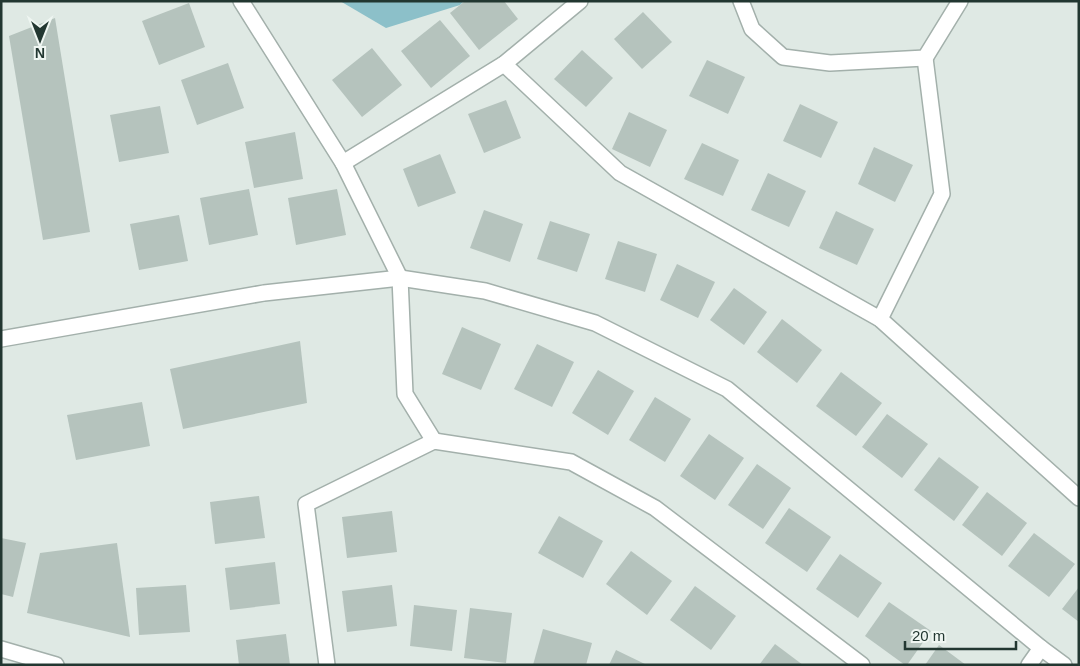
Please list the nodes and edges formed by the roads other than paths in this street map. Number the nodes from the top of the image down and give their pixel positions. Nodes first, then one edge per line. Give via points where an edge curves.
1 (241, 1) edge
2 (580, 1) edge
3 (741, 1) edge
4 (960, 1) edge
5 (925, 58) junction
6 (504, 64) junction
7 (343, 163) junction
8 (400, 278) junction
9 (880, 319) junction
10 (1, 340) edge
11 (434, 441) junction
12 (1079, 498) edge
13 (1041, 648) junction
14 (1, 649) edge
15 (56, 665) edge
16 (327, 665) edge
17 (862, 665) edge
18 (1029, 665) edge
19 (1064, 665) edge

1 - 7 street
2 - 6 street
3 - 5 street via 752,29 783,57 830,63
4 - 5 street
5 - 9 street via 942,194
6 - 7 street
6 - 9 street via 620,173
7 - 8 street
8 - 10 street via 264,292
8 - 11 street via 405,394
8 - 13 street via 485,291 595,323 727,389
9 - 12 street
11 - 16 street via 306,504
11 - 17 street via 571,462 655,508
13 - 18 street
13 - 19 street
14 - 15 street

